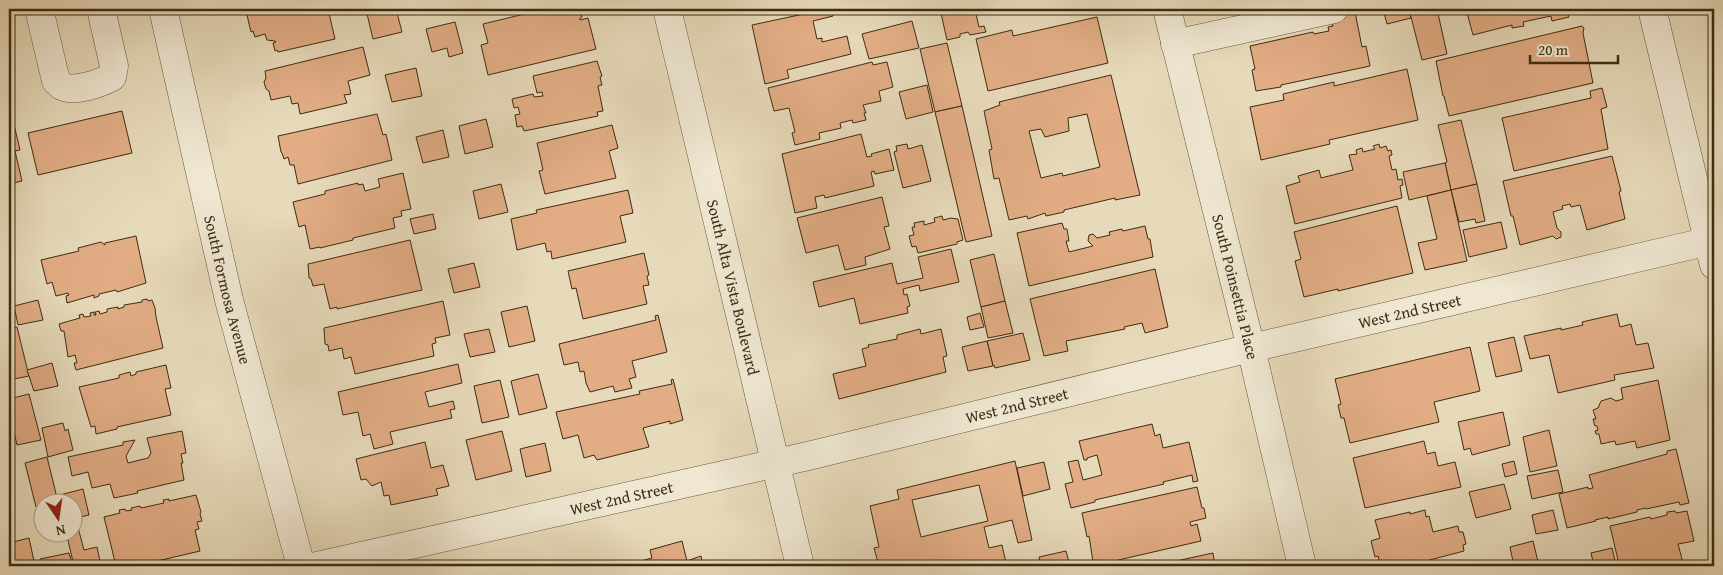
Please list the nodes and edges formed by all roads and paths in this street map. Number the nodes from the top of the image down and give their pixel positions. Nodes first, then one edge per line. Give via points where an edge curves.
1 (39, 9) edge
2 (101, 9) edge
3 (163, 9) edge
4 (667, 9) edge
5 (1167, 9) edge
6 (1334, 9) edge
7 (1652, 9) edge
8 (1175, 44) junction
9 (1712, 249) edge
10 (1251, 348) junction
11 (775, 463) junction
12 (301, 566) edge
13 (316, 566) edge
14 (800, 566) edge
15 (1302, 566) edge

1 - 2 street via 56,80 72,89 112,77 114,66
3 - 12 street, South Formosa Avenue via 229,300
4 - 11 street, South Alta Vista Boulevard
5 - 8 street, South Poinsettia Place
6 - 8 street
7 - 9 street
8 - 10 street, South Poinsettia Place
9 - 10 street, West 2nd Street
10 - 11 street, West 2nd Street
10 - 15 street, South Poinsettia Place
11 - 13 street, West 2nd Street
11 - 14 street, South Alta Vista Boulevard

